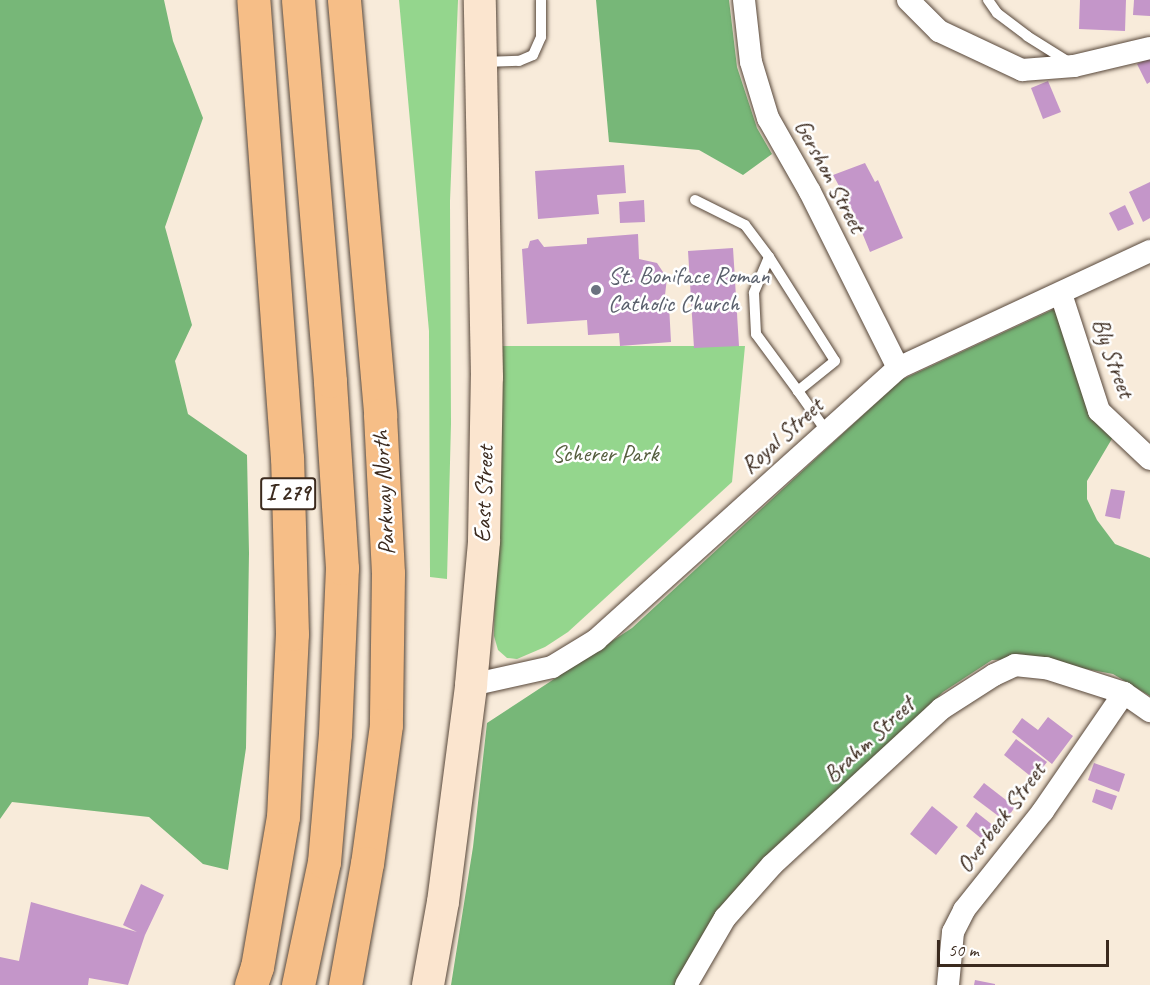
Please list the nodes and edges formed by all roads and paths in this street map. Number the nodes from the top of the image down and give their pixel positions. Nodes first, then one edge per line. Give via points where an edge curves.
1 (253, 0) edge
2 (298, 0) edge
3 (344, 0) edge
4 (480, 0) edge
5 (541, 0) edge
6 (744, 0) edge
7 (908, 0) edge
8 (988, 0) edge
9 (1150, 48) edge
10 (480, 62) junction
11 (1074, 66) junction
12 (695, 200) dead end
13 (1150, 251) edge
14 (770, 257) junction
15 (1061, 294) junction
16 (898, 368) junction
17 (798, 391) junction
18 (827, 432) junction
19 (1150, 459) edge
20 (471, 685) junction
21 (1124, 693) junction
22 (1150, 711) edge
23 (251, 985) edge
24 (298, 985) edge
25 (345, 985) edge
26 (428, 985) edge
27 (686, 985) edge
28 (948, 985) edge

1 - 23 highway, I 279 via 287,458 292,634 283,817
2 - 24 highway via 342,568 335,734 324,862
3 - 25 highway, Parkway North via 380,415 388,573 386,725
4 - 10 main road, East Street
5 - 10 lane via 541,37 532,55 519,61
6 - 16 street, Gershon Street via 751,62 768,117
7 - 11 street via 939,31 1022,70
8 - 11 lane via 997,13
9 - 11 street
10 - 20 main road, East Street via 487,377 484,541
12 - 14 lane via 745,225
13 - 15 street, Royal Street
14 - 17 lane via 754,293 756,334
14 - 17 lane via 835,361
15 - 16 street, Royal Street
15 - 19 street, Bly Street via 1099,411
16 - 18 street, Royal Street
17 - 18 lane
18 - 20 street, Royal Street via 596,640 552,667
20 - 26 main road, East Street
21 - 22 street, Brahm Street
21 - 27 street, Brahm Street via 1046,668 1016,665 941,709 772,865 725,918
21 - 28 street, Overbeck Street via 1043,811 964,910 953,932

